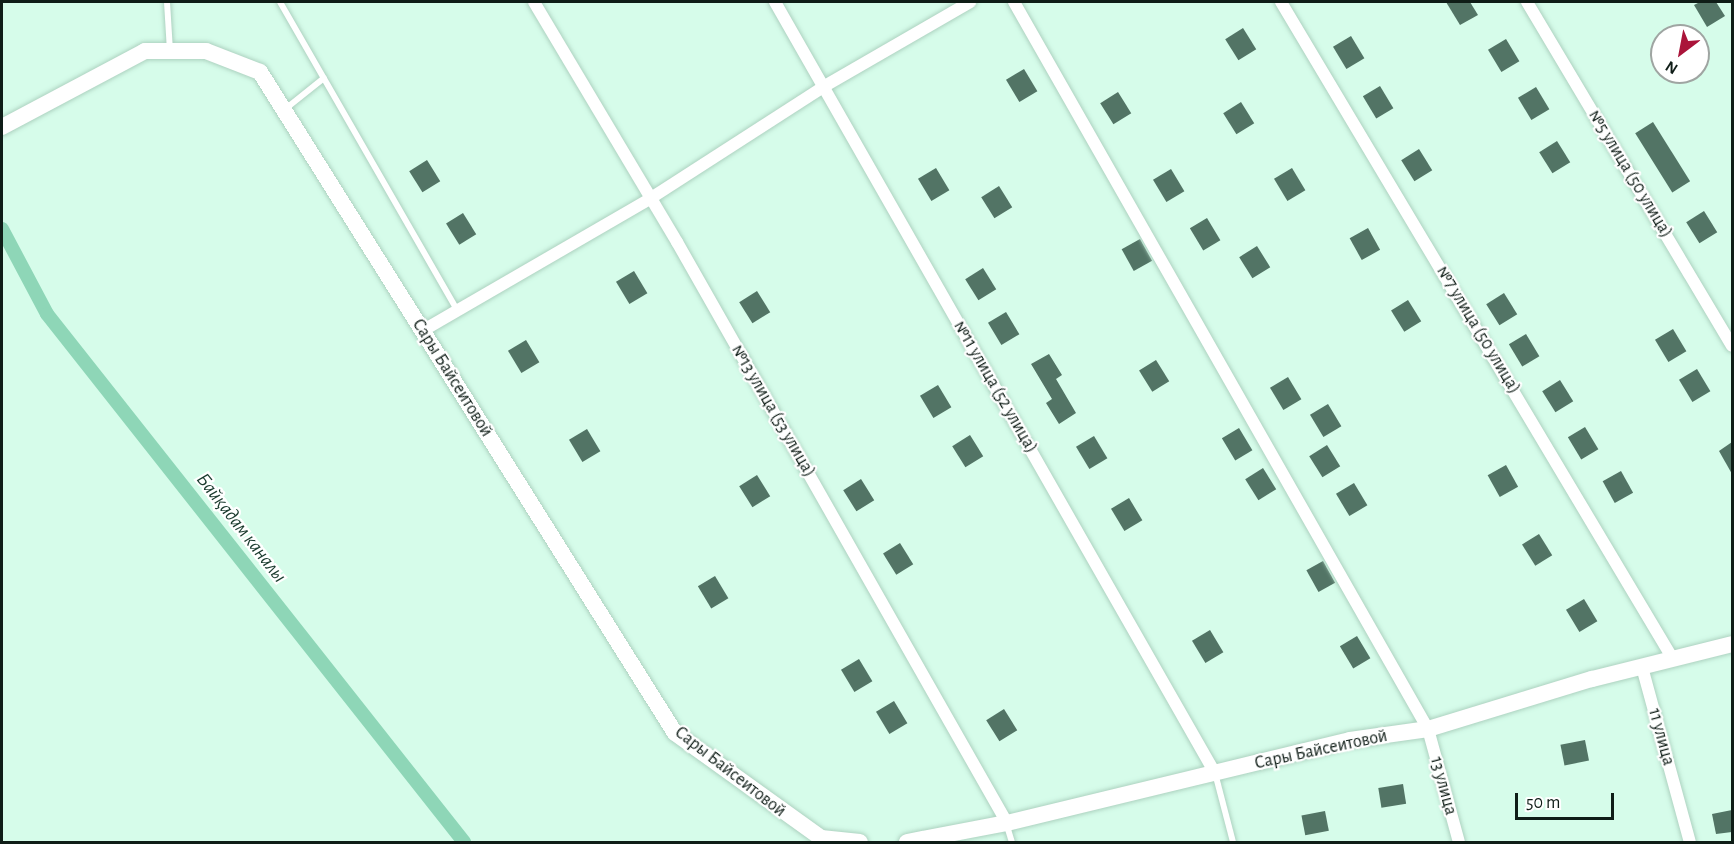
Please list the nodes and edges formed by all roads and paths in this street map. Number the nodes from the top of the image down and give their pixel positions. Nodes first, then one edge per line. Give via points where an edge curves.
1 (166, 2) edge
2 (279, 2) edge
3 (534, 2) edge
4 (775, 2) edge
5 (970, 2) edge
6 (1014, 2) edge
7 (1281, 2) edge
8 (1527, 2) edge
9 (170, 51) junction
10 (324, 78) junction
11 (823, 87) junction
12 (284, 110) junction
13 (4, 126) edge
14 (651, 198) junction
15 (457, 310) junction
16 (422, 331) junction
17 (1732, 346) edge
18 (1732, 644) edge
19 (1673, 659) junction
20 (1642, 667) junction
21 (1428, 729) junction
22 (1215, 773) junction
23 (1007, 823) junction
24 (860, 843) edge
25 (907, 843) edge
26 (1012, 843) edge
27 (1233, 843) edge
28 (1459, 843) edge
29 (1690, 843) edge

1 - 9 lane
2 - 10 lane
3 - 14 street, №13 улица (53 улица)
4 - 11 street, №11 улица (52 улица)
5 - 11 street
6 - 21 street, 13 улица
7 - 19 street, №7 улица (50 улица)
8 - 17 street, №5 улица (50 улица)
9 - 12 street, Сары Байсеитовой via 206,51 260,72
9 - 13 street, Сары Байсеитовой via 145,51
10 - 12 lane
10 - 15 lane
11 - 14 street
11 - 22 street, №11 улица (52 улица)
12 - 16 street, Сары Байсеитовой
14 - 15 street
14 - 23 street, №13 улица (53 улица)
15 - 16 street
16 - 24 street, Сары Байсеитовой via 675,733 751,792 821,838
18 - 19 street, Сары Байсеитовой
19 - 20 street, Сары Байсеитовой
20 - 21 street, Сары Байсеитовой
20 - 29 street, 11 улица
21 - 22 street, Сары Байсеитовой via 1350,740
21 - 28 street, 13 улица
22 - 23 street, Сары Байсеитовой
22 - 27 lane
23 - 25 street, Сары Байсеитовой
23 - 26 lane

